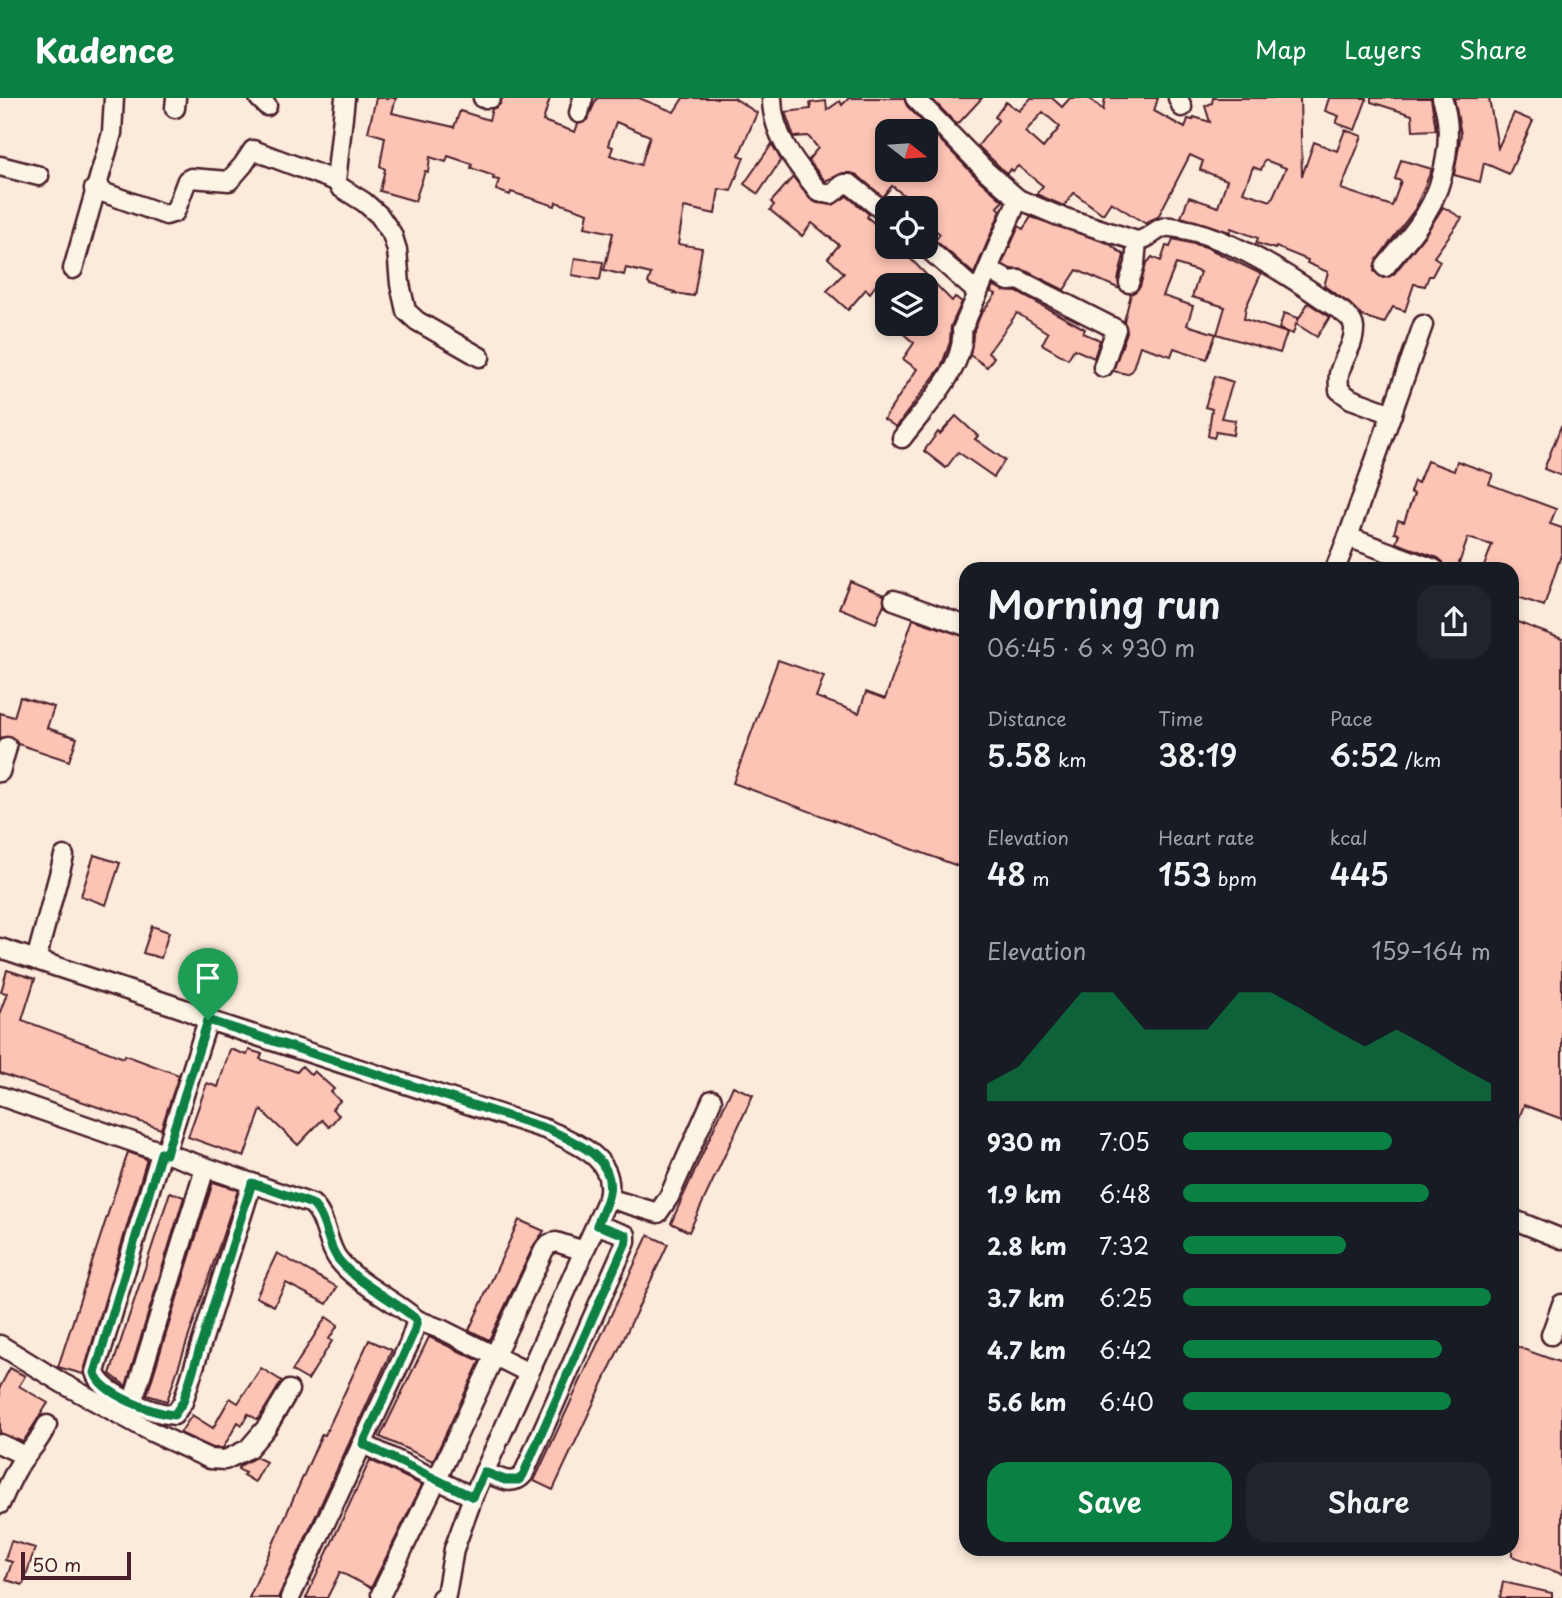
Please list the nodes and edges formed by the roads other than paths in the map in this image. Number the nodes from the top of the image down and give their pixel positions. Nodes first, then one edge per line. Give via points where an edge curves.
1 (114, 98) edge
2 (345, 98) edge
3 (483, 98) edge
4 (491, 98) edge
5 (772, 98) edge
6 (915, 98) edge
7 (1442, 98) edge
8 (0, 166) edge
9 (38, 176) dead end
10 (336, 181) junction
11 (94, 189) junction
12 (1018, 199) junction
13 (875, 205) edge
14 (1137, 241) junction
15 (938, 258) edge
16 (1385, 268) dead end
17 (73, 269) dead end
18 (989, 270) junction
19 (1129, 284) dead end
20 (978, 293) junction
21 (1423, 325) dead end
22 (480, 357) dead end
23 (1103, 367) dead end
24 (1392, 414) junction
25 (902, 438) dead end
26 (1348, 537) junction
27 (1338, 562) edge
28 (1415, 562) edge
29 (894, 600) dead end
30 (959, 623) edge
31 (7, 747) dead end
32 (0, 772) edge
33 (64, 856) dead end
34 (0, 948) edge
35 (36, 960) junction
36 (208, 1020) junction
37 (0, 1096) edge
38 (712, 1100) dead end
39 (163, 1153) junction
40 (205, 1168) junction
41 (252, 1183) junction
42 (608, 1198) junction
43 (1519, 1222) edge
44 (597, 1225) junction
45 (1562, 1239) edge
46 (584, 1251) junction
47 (1562, 1304) edge
48 (417, 1320) junction
49 (1551, 1335) dead end
50 (0, 1345) edge
51 (494, 1355) junction
52 (529, 1373) junction
53 (289, 1390) dead end
54 (133, 1401) junction
55 (47, 1425) dead end
56 (0, 1444) edge
57 (363, 1444) junction
58 (26, 1455) junction
59 (484, 1472) junction
60 (437, 1479) junction
61 (473, 1497) junction
62 (0, 1504) edge
63 (381, 1594) dead end
64 (445, 1597) edge
65 (290, 1598) edge

1 - 11 street via 112,133
2 - 10 street
3 - 4 street
5 - 13 street via 773,118 785,146 819,192 831,194 848,184
6 - 12 street
7 - 16 street via 1447,143 1438,190
8 - 9 street
10 - 11 street via 253,150 229,181 187,180 172,215
10 - 22 street via 379,215 392,234 406,312
11 - 17 street
12 - 14 street
12 - 18 street
14 - 19 street
14 - 24 street via 1165,227 1194,233 1259,259 1308,288 1350,318 1354,328 1339,374 1339,390
15 - 20 street
18 - 20 street
18 - 23 street via 1011,282 1019,280 1116,329
20 - 25 street via 962,330 958,359
21 - 24 street
24 - 26 street
26 - 27 street
26 - 28 street
29 - 30 street
31 - 32 street
33 - 35 street
34 - 35 street
35 - 36 street
36 - 39 street
36 - 42 street via 548,1129 601,1162 609,1182
37 - 39 street
38 - 42 street via 658,1213
39 - 40 street
39 - 54 street via 95,1373 107,1389
40 - 41 street
40 - 54 street
41 - 48 street via 312,1204 334,1252 347,1268
41 - 54 street via 183,1402 174,1415
42 - 44 street
43 - 45 street
44 - 46 street
44 - 59 street via 626,1235 626,1242 523,1475 511,1481
46 - 51 street via 549,1244
46 - 52 street
47 - 49 street
48 - 51 street
48 - 57 street
50 - 53 street via 73,1389 210,1459 225,1460 248,1449
51 - 52 street
51 - 60 street
52 - 59 street
55 - 58 street
56 - 58 street
57 - 60 street
57 - 65 street
58 - 62 street
59 - 61 street
60 - 61 street
60 - 63 street
61 - 64 street via 454,1549

